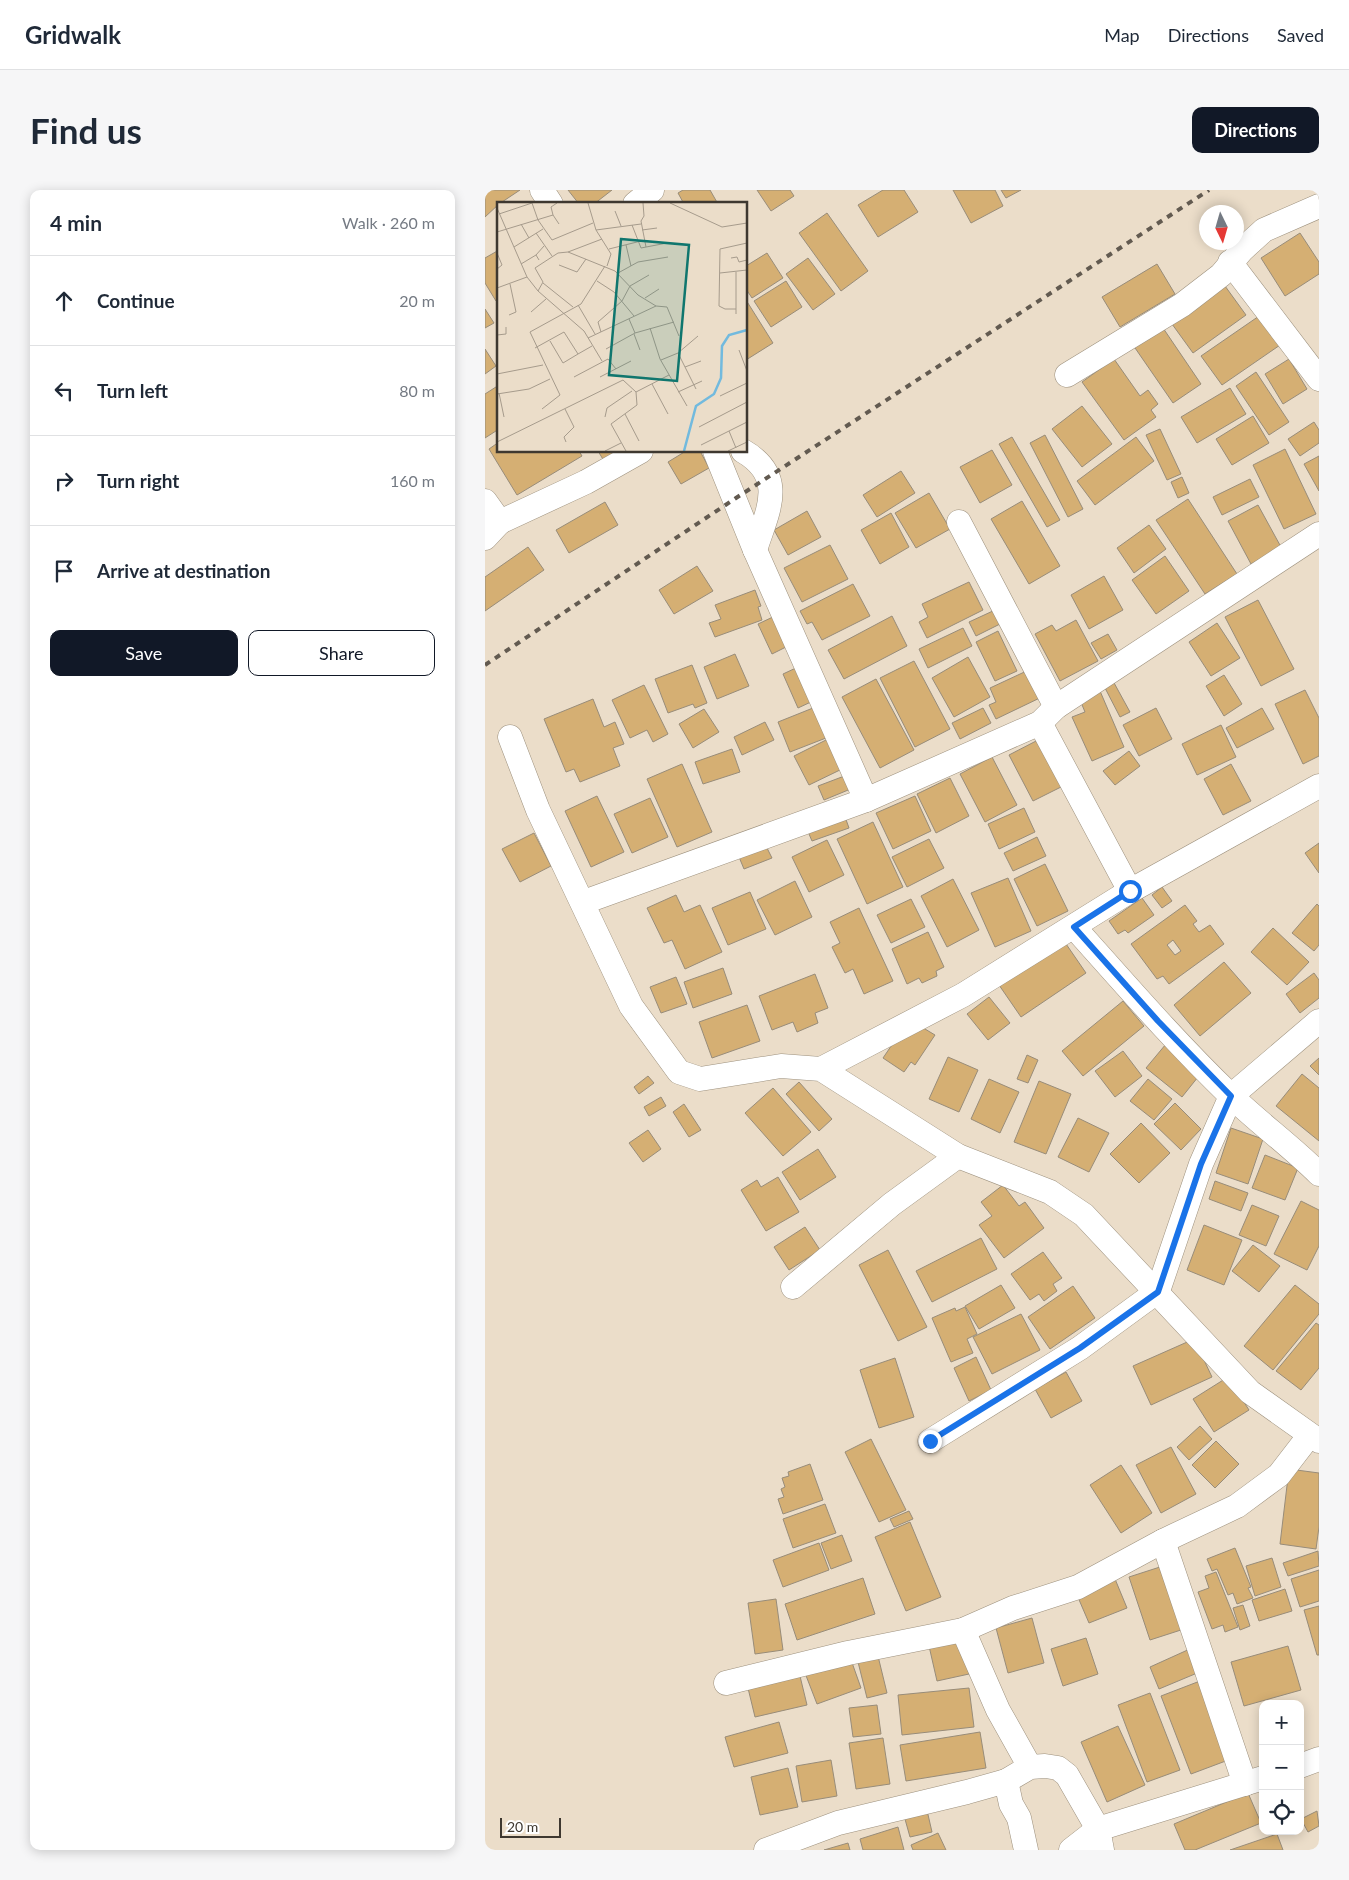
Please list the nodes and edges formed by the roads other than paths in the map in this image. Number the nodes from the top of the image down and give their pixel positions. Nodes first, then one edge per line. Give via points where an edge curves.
1 (542, 190) edge
2 (652, 190) edge
3 (550, 202) edge
4 (637, 202) edge
5 (1319, 206) edge
6 (1230, 262) junction
7 (1067, 375) dead end
8 (1319, 379) edge
9 (639, 452) edge
10 (715, 452) edge
11 (745, 452) edge
12 (485, 502) edge
13 (959, 522) dead end
14 (493, 530) edge
15 (1319, 534) edge
16 (755, 550) junction
17 (1048, 715) junction
18 (511, 737) dead end
19 (1319, 786) edge
20 (866, 800) junction
21 (1130, 891) junction
22 (584, 902) junction
23 (1074, 927) junction
24 (1319, 1021) edge
25 (821, 1069) junction
26 (1231, 1096) junction
27 (958, 1156) junction
28 (1319, 1174) edge
29 (793, 1287) dead end
30 (1158, 1292) junction
31 (1314, 1439) edge
32 (930, 1441) dead end
33 (1163, 1540) junction
34 (963, 1630) junction
35 (726, 1683) dead end
36 (1319, 1760) edge
37 (1304, 1765) edge
38 (1030, 1767) junction
39 (1006, 1781) junction
40 (1254, 1781) edge
41 (1100, 1839) edge
42 (766, 1850) edge
43 (1026, 1850) edge
44 (1071, 1850) edge

1 - 3 street
2 - 4 street
5 - 6 street via 1264,230
6 - 7 street via 1221,274 1182,305
6 - 8 street
9 - 14 street
10 - 16 street
11 - 16 street via 762,467 771,489 771,501
12 - 14 street
13 - 17 street
15 - 17 street
16 - 20 street
17 - 20 street
17 - 21 street
18 - 22 street via 538,810
19 - 21 street
20 - 22 street
21 - 23 street
22 - 25 street via 631,1006 679,1072 700,1079 781,1066
23 - 25 street via 963,995
23 - 26 street
24 - 26 street
25 - 27 street
26 - 28 street
26 - 30 street via 1201,1164
27 - 29 street via 892,1204
27 - 30 street via 1050,1192 1084,1215
30 - 31 street via 1250,1392
30 - 32 street via 1080,1348
31 - 33 street via 1279,1474 1237,1506
33 - 34 street via 1078,1587 1013,1608
33 - 40 street
34 - 35 street via 848,1653
34 - 38 street via 998,1710
36 - 37 street
38 - 39 street
38 - 41 street via 1058,1768 1067,1775
39 - 42 street via 838,1823
39 - 43 street
40 - 41 street
41 - 44 street

